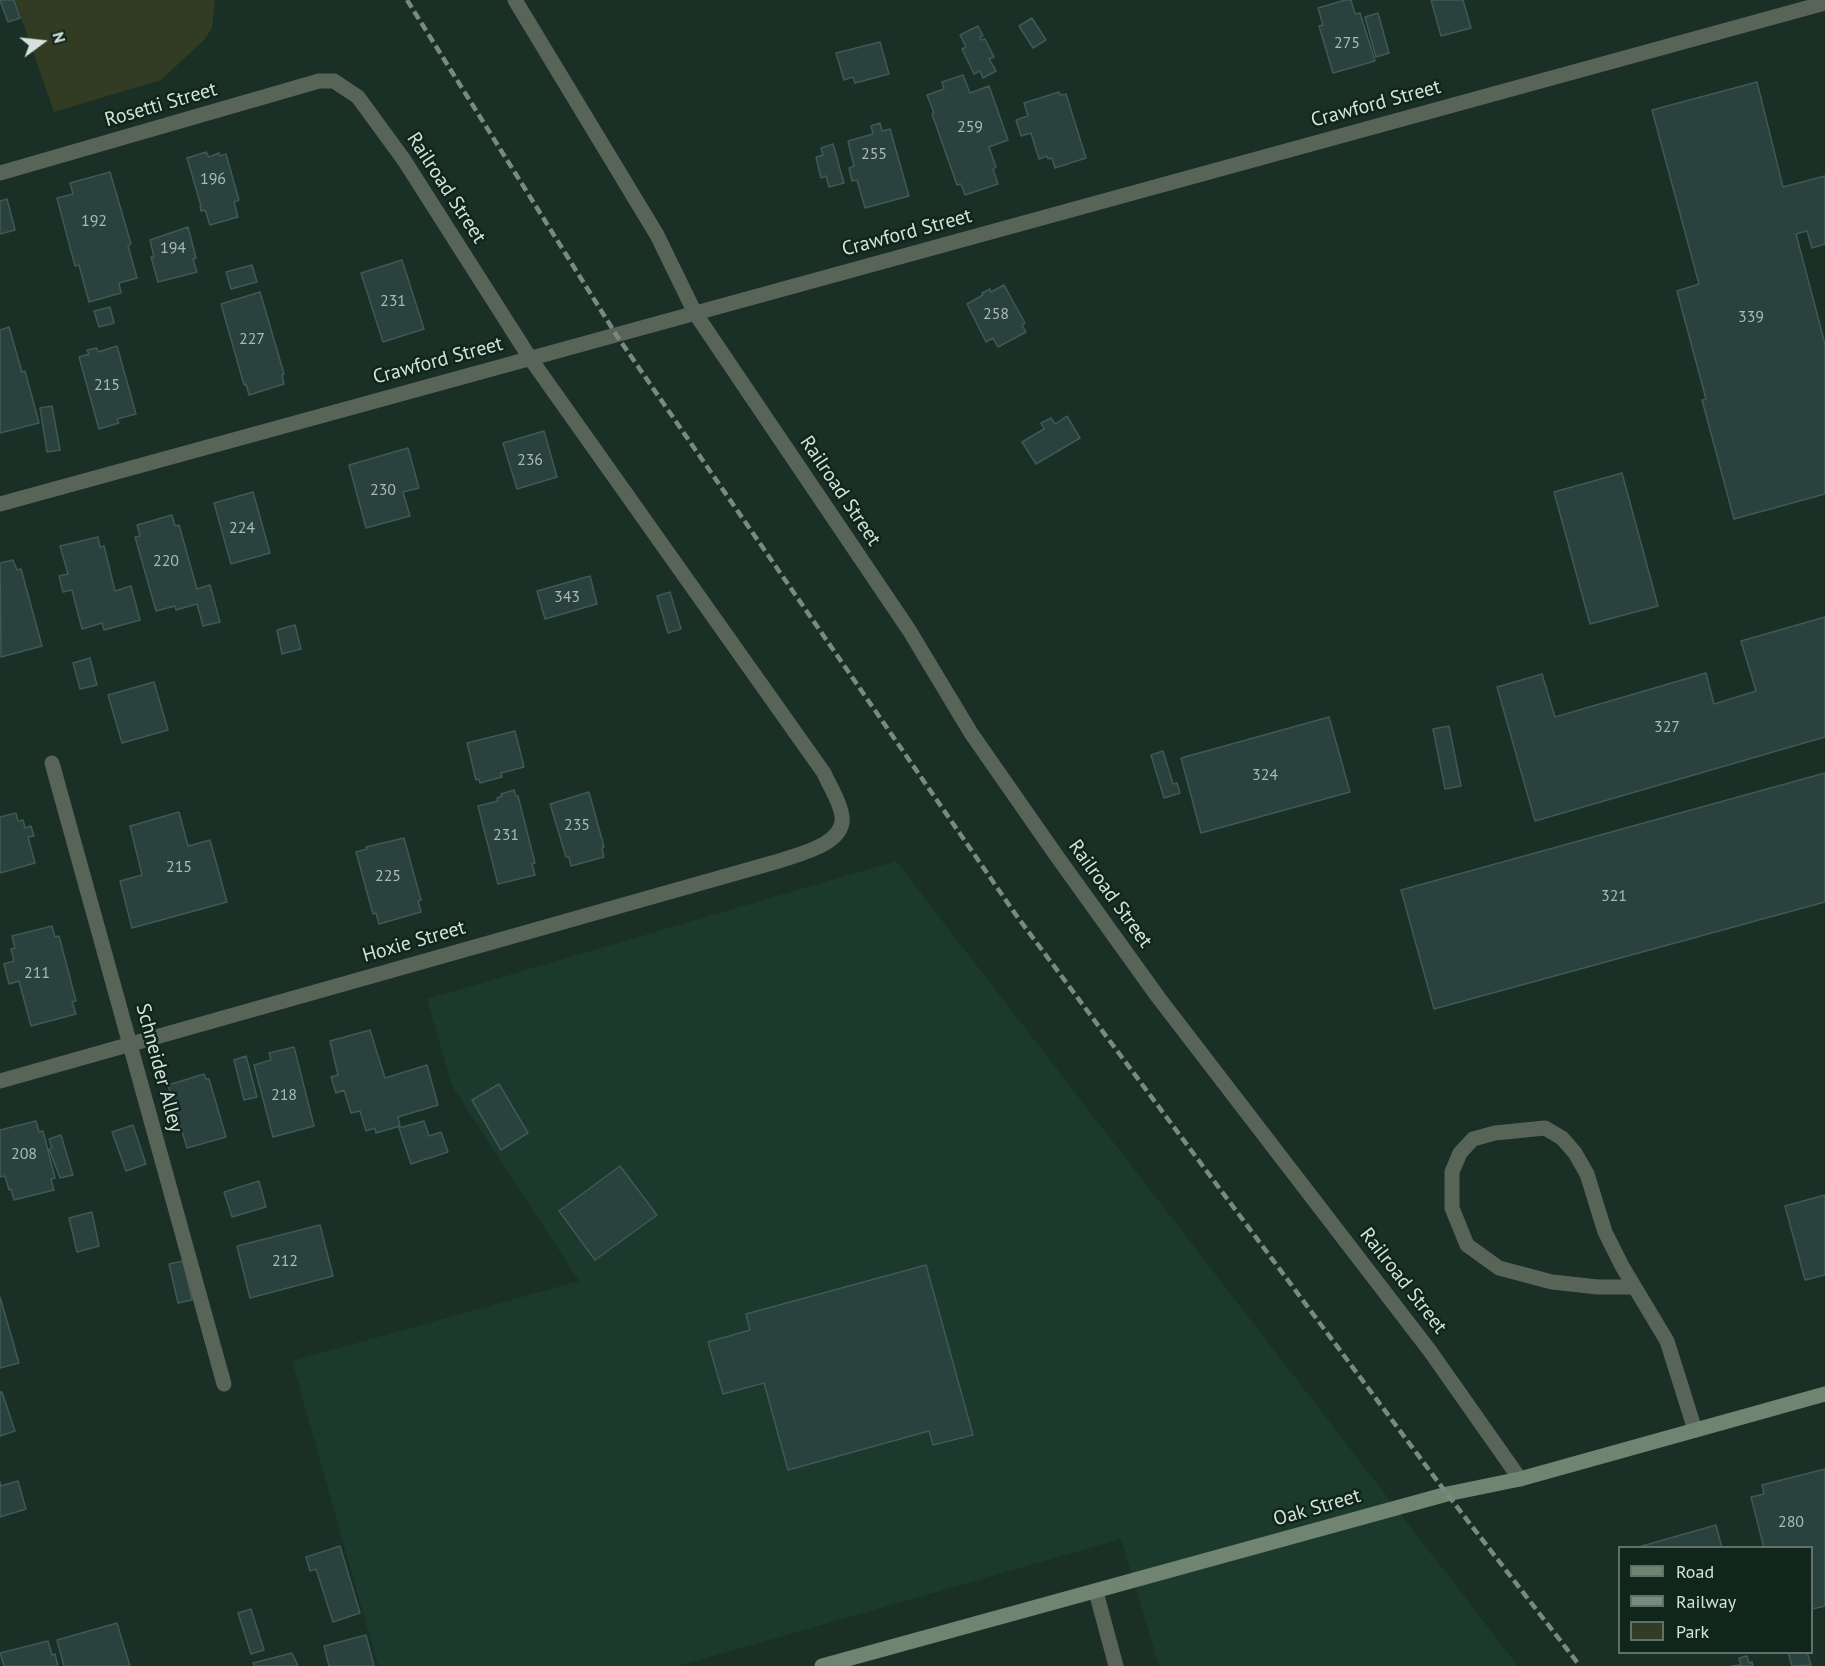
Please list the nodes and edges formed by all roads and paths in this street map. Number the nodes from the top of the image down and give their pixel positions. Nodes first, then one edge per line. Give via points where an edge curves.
1 (515, 0) edge
2 (1825, 3) edge
3 (334, 81) joint
4 (0, 173) edge
5 (694, 313) junction
6 (530, 357) junction
7 (0, 504) edge
8 (52, 763) dead end
9 (836, 836) joint
10 (130, 1044) junction
11 (0, 1081) edge
12 (1635, 1287) junction
13 (224, 1384) dead end
14 (1825, 1394) edge
15 (1695, 1430) junction
16 (1520, 1479) junction
17 (1096, 1592) junction
18 (822, 1666) edge
19 (1116, 1666) edge

1 - 5 street, Railroad Street via 657,235
2 - 5 street, Crawford Street
3 - 4 street, Rosetti Street via 319,81
3 - 6 street, Railroad Street via 358,97 404,160
5 - 6 street, Crawford Street
5 - 16 street, Railroad Street via 1056,855 1158,997 1430,1351
6 - 7 street, Crawford Street
6 - 9 street, Railroad Street via 824,773 843,819
8 - 10 street, Schneider Alley
9 - 10 street, Hoxie Street via 824,845 779,861
10 - 11 street, Hoxie Street
10 - 13 street, Schneider Alley
12 - 12 street via 1605,1232 1587,1174 1562,1138 1545,1128 1495,1133 1473,1139 1460,1153 1452,1172 1452,1208 1467,1245 1499,1268 1552,1282
12 - 15 street via 1667,1341
14 - 15 main road, Oak Street
15 - 16 main road, Oak Street
16 - 17 main road, Oak Street via 1447,1494
17 - 18 main road, Oak Street
17 - 19 street

